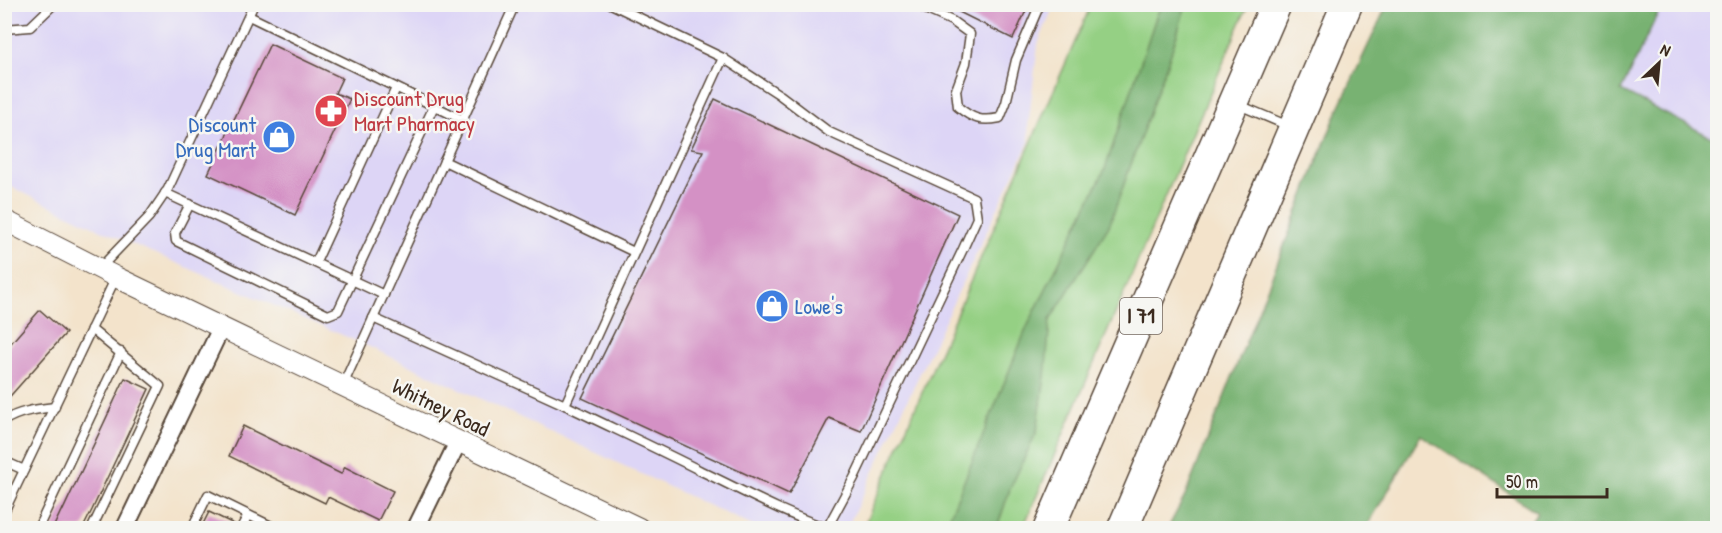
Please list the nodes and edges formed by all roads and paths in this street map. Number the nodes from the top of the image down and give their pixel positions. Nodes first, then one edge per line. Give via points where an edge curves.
1 (54, 4) edge
2 (254, 4) edge
3 (515, 4) edge
4 (611, 4) edge
5 (914, 4) edge
6 (1040, 4) edge
7 (1275, 4) edge
8 (1347, 4) edge
9 (249, 16) junction
10 (4, 28) edge
11 (723, 58) junction
12 (396, 88) junction
13 (1233, 103) junction
14 (434, 106) junction
15 (463, 120) junction
16 (1294, 129) junction
17 (444, 161) junction
18 (165, 193) junction
19 (190, 204) junction
20 (4, 220) edge
21 (634, 252) junction
22 (316, 262) junction
23 (107, 273) junction
24 (354, 280) junction
25 (384, 295) junction
26 (373, 318) junction
27 (221, 328) junction
28 (92, 329) junction
29 (121, 352) junction
30 (343, 386) junction
31 (565, 405) junction
32 (54, 407) junction
33 (4, 421) edge
34 (458, 441) junction
35 (4, 461) edge
36 (24, 470) junction
37 (4, 512) edge
38 (248, 515) junction
39 (38, 528) edge
40 (92, 528) edge
41 (125, 528) edge
42 (192, 528) edge
43 (241, 528) edge
44 (275, 528) edge
45 (416, 528) edge
46 (639, 528) edge
47 (1049, 528) edge
48 (1123, 528) edge

1 - 10 lane via 30,27
2 - 9 lane
3 - 15 lane
4 - 11 lane
5 - 6 lane via 970,34 966,63 956,90 958,107 970,117 986,121 1000,118 1016,60
7 - 13 highway, I 71
8 - 16 highway
9 - 12 lane
9 - 18 lane
11 - 21 lane
11 - 31 lane via 829,132 974,198 977,218 950,280 827,528 737,490
12 - 14 lane
12 - 22 lane
13 - 16 lane
13 - 47 highway, I 71
14 - 15 lane
14 - 24 lane
15 - 17 lane
16 - 48 highway
17 - 21 lane
17 - 25 lane
18 - 19 lane
18 - 23 lane
19 - 22 lane
19 - 24 lane via 175,233 176,241 317,310 328,315 338,311
20 - 23 street, Whitney Road
21 - 31 lane
22 - 24 lane
23 - 27 street, Whitney Road
23 - 28 lane
24 - 25 lane
25 - 26 lane
26 - 30 lane
26 - 31 lane
27 - 30 street, Whitney Road
27 - 41 street
28 - 29 lane
28 - 32 lane
29 - 39 lane
29 - 40 lane via 160,386
30 - 34 street, Whitney Road
32 - 33 lane via 31,410
32 - 36 lane
34 - 45 street
34 - 46 street, Whitney Road
35 - 36 lane
36 - 37 lane
38 - 42 lane via 208,495
38 - 43 lane
38 - 44 lane

